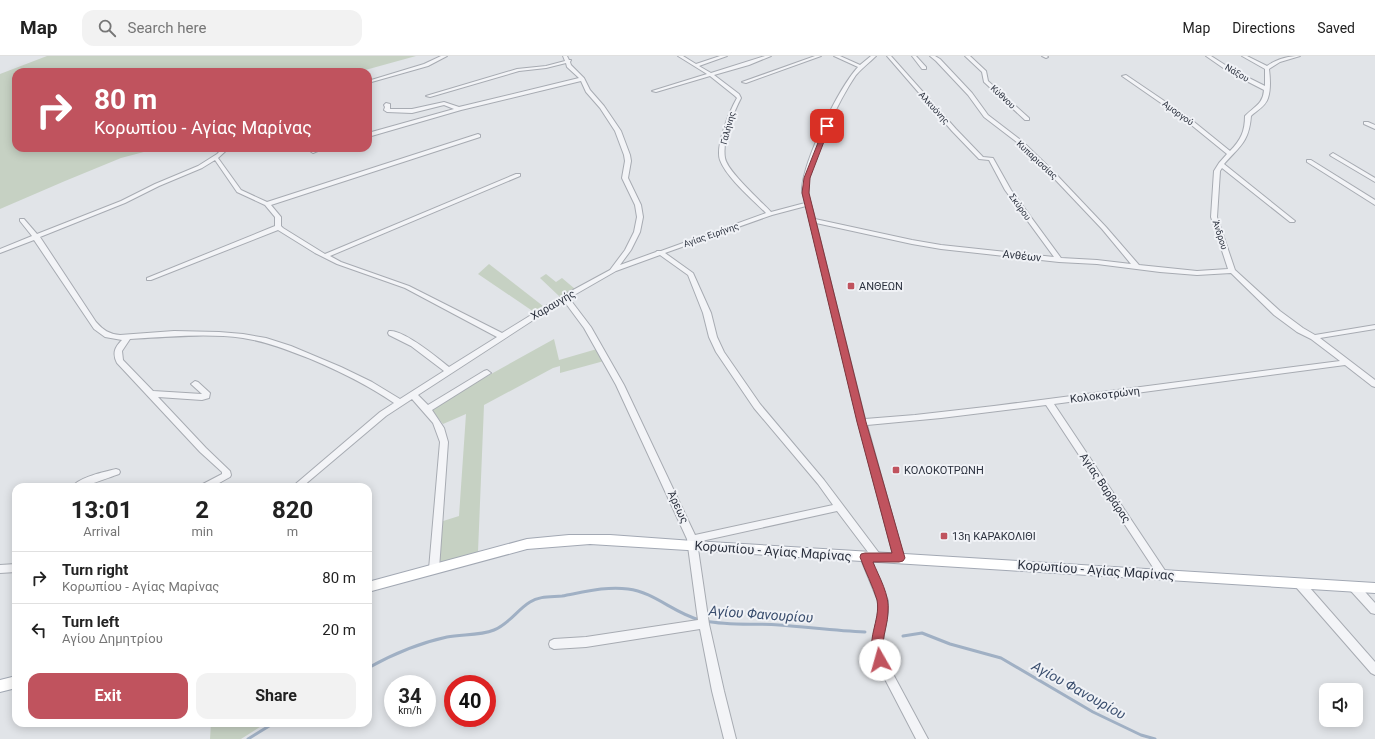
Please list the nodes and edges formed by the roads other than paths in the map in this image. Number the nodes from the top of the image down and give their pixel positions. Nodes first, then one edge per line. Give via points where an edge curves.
1 (445, 56) edge
2 (680, 56) edge
3 (725, 56) edge
4 (769, 56) edge
5 (819, 56) edge
6 (836, 56) edge
7 (874, 56) edge
8 (889, 56) edge
9 (914, 56) edge
10 (932, 56) edge
11 (967, 56) edge
12 (1208, 56) edge
13 (1244, 56) edge
14 (1298, 56) edge
15 (567, 59) edge
16 (696, 65) junction
17 (861, 67) junction
18 (924, 68) dead end
19 (1267, 68) junction
20 (711, 75) junction
21 (1124, 76) dead end
22 (582, 79) junction
23 (372, 81) edge
24 (744, 82) dead end
25 (1266, 89) junction
26 (654, 91) dead end
27 (428, 96) dead end
28 (388, 104) dead end
29 (459, 109) junction
30 (1027, 119) dead end
31 (1366, 122) dead end
32 (1375, 127) edge
33 (372, 134) edge
34 (478, 136) dead end
35 (222, 152) edge
36 (1230, 154) junction
37 (1333, 155) dead end
38 (215, 158) junction
39 (982, 158) joint
40 (1309, 161) dead end
41 (1220, 164) junction
42 (518, 175) dead end
43 (1375, 180) edge
44 (1375, 203) edge
45 (267, 204) junction
46 (808, 204) junction
47 (770, 214) junction
48 (22, 220) dead end
49 (813, 220) junction
50 (1292, 221) dead end
51 (279, 227) junction
52 (36, 237) junction
53 (0, 251) edge
54 (660, 252) junction
55 (325, 256) junction
56 (1059, 260) junction
57 (615, 268) junction
58 (1138, 268) junction
59 (1233, 271) junction
60 (149, 279) dead end
61 (564, 297) junction
62 (1375, 327) edge
63 (392, 332) dead end
64 (501, 336) junction
65 (128, 337) junction
66 (1314, 337) junction
67 (1347, 362) junction
68 (449, 371) junction
69 (487, 373) dead end
70 (195, 384) dead end
71 (1375, 384) edge
72 (150, 394) junction
73 (413, 395) junction
74 (1048, 402) junction
75 (400, 403) junction
76 (427, 409) junction
77 (862, 422) junction
78 (116, 472) dead end
79 (83, 483) edge
80 (212, 483) edge
81 (301, 483) edge
82 (839, 506) junction
83 (693, 543) junction
84 (871, 557) junction
85 (899, 558) junction
86 (12, 568) edge
87 (0, 569) edge
88 (434, 569) junction
89 (1163, 575) junction
90 (1299, 583) junction
91 (372, 586) edge
92 (1354, 587) junction
93 (1375, 588) edge
94 (1375, 610) edge
95 (703, 619) junction
96 (554, 644) dead end
97 (1375, 670) edge
98 (12, 683) edge
99 (0, 686) edge
100 (730, 739) edge
101 (922, 739) edge

1 - 23 street via 426,65
2 - 16 street, Γαλήνης
3 - 16 street
4 - 20 street
5 - 24 street
6 - 17 street
7 - 17 street
8 - 39 street, Αλκυόνης via 939,115
9 - 18 street
10 - 58 street, Κυπαρισσίας via 970,94 986,116 1020,142 1076,198
11 - 30 street, Κύθνου via 984,72 986,81
12 - 25 street, Νάξου
13 - 19 street
14 - 19 street via 1278,61
15 - 22 street, Χαραυγής via 569,66
15 - 27 street via 546,67 519,70
16 - 20 street, Γαλήνης
17 - 46 street via 839,98 821,140 805,185
19 - 25 street
20 - 26 street
20 - 47 street, Γαλήνης via 738,98 728,122 722,158 735,178
21 - 36 street, Αμοργού via 1186,118
22 - 29 street
22 - 57 street, Χαραυγής via 621,139 628,161 625,178 638,205 640,217 637,232
25 - 36 street via 1264,101 1248,116 1248,132 1244,140
28 - 29 street via 387,110 401,112 416,111 444,103
29 - 33 street
31 - 32 street
34 - 45 street
35 - 38 street
36 - 41 street
37 - 43 street
38 - 45 street via 238,191
38 - 52 street via 123,202
39 - 56 street, Σκύρου via 991,159 1008,190
40 - 44 street
41 - 50 street
41 - 59 street, Άνδρου via 1217,170 1214,217
42 - 55 street
45 - 51 street via 278,217
46 - 47 street, Αγίας Ειρήνης
46 - 49 street
47 - 54 street, Αγίας Ειρήνης
48 - 52 street
49 - 56 street, Ανθέων via 922,244
49 - 77 street
51 - 55 street
51 - 60 street
52 - 53 street
52 - 65 street via 98,330 110,336
54 - 57 street, Αγίας Ειρήνης
54 - 82 street via 691,274 720,352 757,406
55 - 64 street via 356,270 407,286
56 - 58 street, Ανθέων
57 - 61 street, Χαραυγής
58 - 59 street, Ανθέων via 1197,273
59 - 66 street, Άνδρου via 1277,313
61 - 64 street, Χαραυγής
61 - 83 street, Άρεως via 587,327 620,385
62 - 66 street
63 - 68 street via 414,344
64 - 68 street, Χαραυγής
65 - 72 street via 117,350 117,356
65 - 75 street via 193,334 258,339 287,347 345,370
66 - 67 street, Άνδρου
67 - 71 street, Άνδρου
67 - 74 street, Κολοκοτρώνη
68 - 73 street, Χαραυγής
69 - 76 street
70 - 72 street via 206,393 206,396
72 - 80 street via 226,471 228,475
73 - 75 street, Χαραυγής
73 - 76 street
74 - 77 street, Κολοκοτρώνη
74 - 89 street, Αγίας Βαρβάρας
75 - 81 street, Χαραυγής
76 - 88 street via 438,422 444,442
77 - 85 street
78 - 79 street
82 - 83 street
82 - 84 street
83 - 84 main road, Κορωπίου - Αγίας Μαρίνας
83 - 88 main road, Κορωπίου - Αγίας Μαρίνας via 597,538 550,540
83 - 95 street, Άρεως
84 - 85 main road, Κορωπίου - Αγίας Μαρίνας
84 - 101 street via 883,612 877,646 880,660
85 - 89 main road, Κορωπίου - Αγίας Μαρίνας
86 - 87 street
88 - 91 main road, Κορωπίου - Αγίας Μαρίνας
89 - 90 main road, Κορωπίου - Αγίας Μαρίνας
90 - 92 main road, Κορωπίου - Αγίας Μαρίνας
90 - 97 street
92 - 93 main road, Κορωπίου - Αγίας Μαρίνας
92 - 94 street
95 - 96 street via 586,642
95 - 100 street, Άρεως
98 - 99 main road

